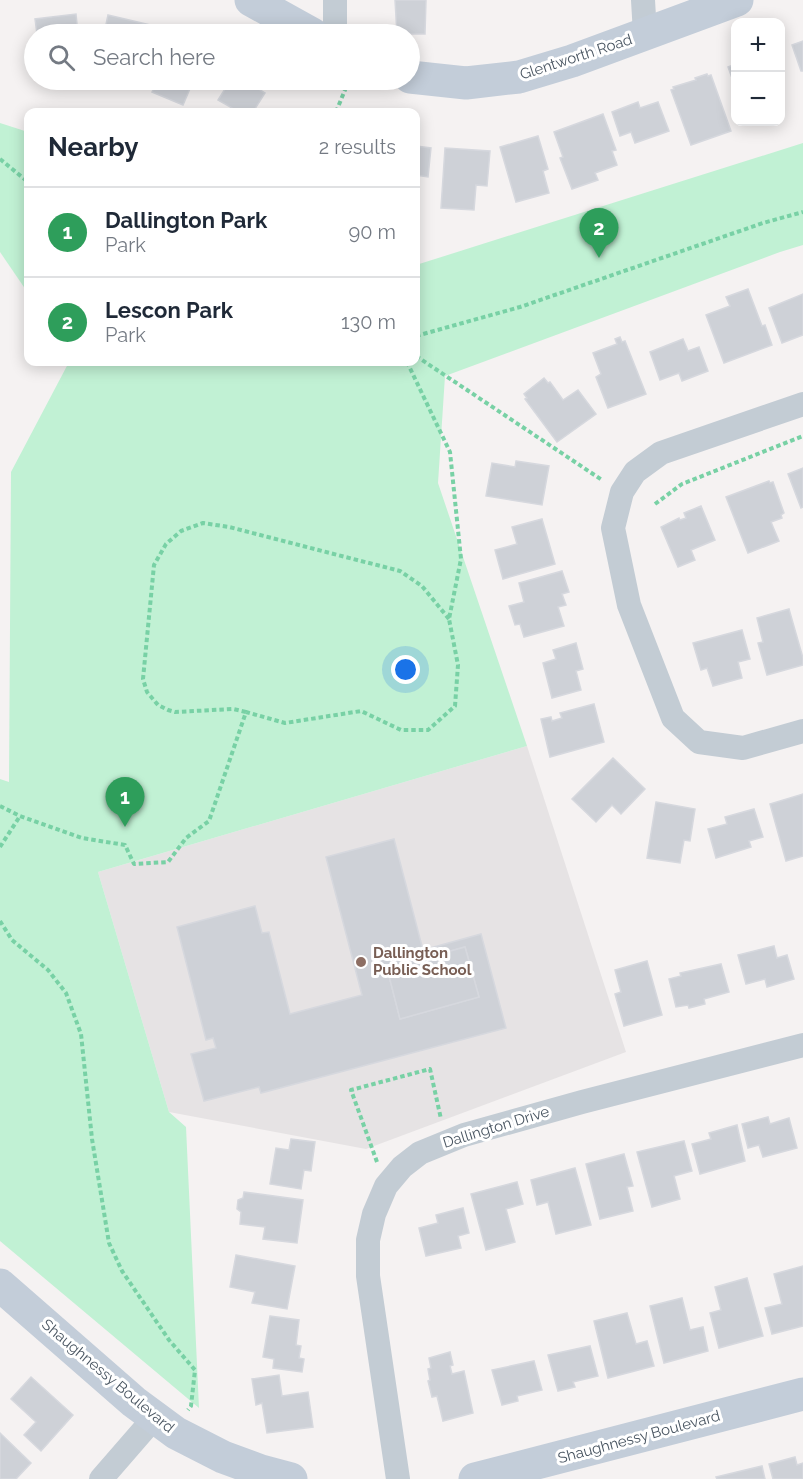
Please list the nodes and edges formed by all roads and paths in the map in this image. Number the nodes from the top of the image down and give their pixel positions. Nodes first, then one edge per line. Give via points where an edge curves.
1 (251, 0) edge
2 (335, 0) edge
3 (643, 0) edge
4 (737, 0) edge
5 (294, 24) edge
6 (335, 24) edge
7 (645, 34) junction
8 (420, 78) edge
9 (345, 90) edge
10 (338, 108) edge
11 (0, 159) edge
12 (24, 179) edge
13 (803, 212) edge
14 (420, 335) edge
15 (420, 359) edge
16 (409, 366) edge
17 (803, 404) edge
18 (803, 436) edge
19 (622, 492) junction
20 (655, 504) dead end
21 (449, 619) junction
22 (246, 712) junction
23 (803, 730) edge
24 (0, 806) edge
25 (20, 816) junction
26 (0, 847) edge
27 (0, 921) edge
28 (803, 1045) edge
29 (446, 1140) junction
30 (386, 1186) junction
31 (0, 1285) edge
32 (803, 1394) edge
33 (186, 1412) dead end
34 (154, 1418) junction
35 (101, 1479) edge
36 (291, 1479) edge
37 (398, 1479) edge
38 (475, 1479) edge

1 - 5 street
2 - 6 street
3 - 7 street
4 - 7 street, Glentworth Road
7 - 8 street, Glentworth Road via 519,77 466,83
9 - 10 path
11 - 12 path
13 - 14 path via 520,307
15 - 19 path
16 - 21 path via 450,452 460,559
17 - 19 street via 661,453 635,472
18 - 20 path via 682,484
19 - 23 street via 613,528 629,605 673,718 699,742 743,748
21 - 22 path via 458,664 455,706 428,730 401,730 361,711 285,723
21 - 22 path via 422,586 400,571 229,527 203,523 181,531 166,544 154,565 144,660 147,692 158,705 175,712 233,708
22 - 25 path via 209,821 186,838 168,862 134,864 125,845 82,838
24 - 25 path
25 - 26 path
27 - 33 path via 12,940 48,970 66,993 81,1034 92,1139 109,1243 122,1271 195,1370 191,1406
28 - 29 street, Dallington Drive
29 - 30 street, Dallington Drive via 420,1153
29 - 30 path via 429,1069 351,1090
30 - 37 street, Dallington Drive via 368,1240 368,1276
31 - 34 street, Shaughnessy Boulevard
32 - 38 street, Shaughnessy Boulevard
34 - 35 street
34 - 36 street, Shaughnessy Boulevard via 223,1457

